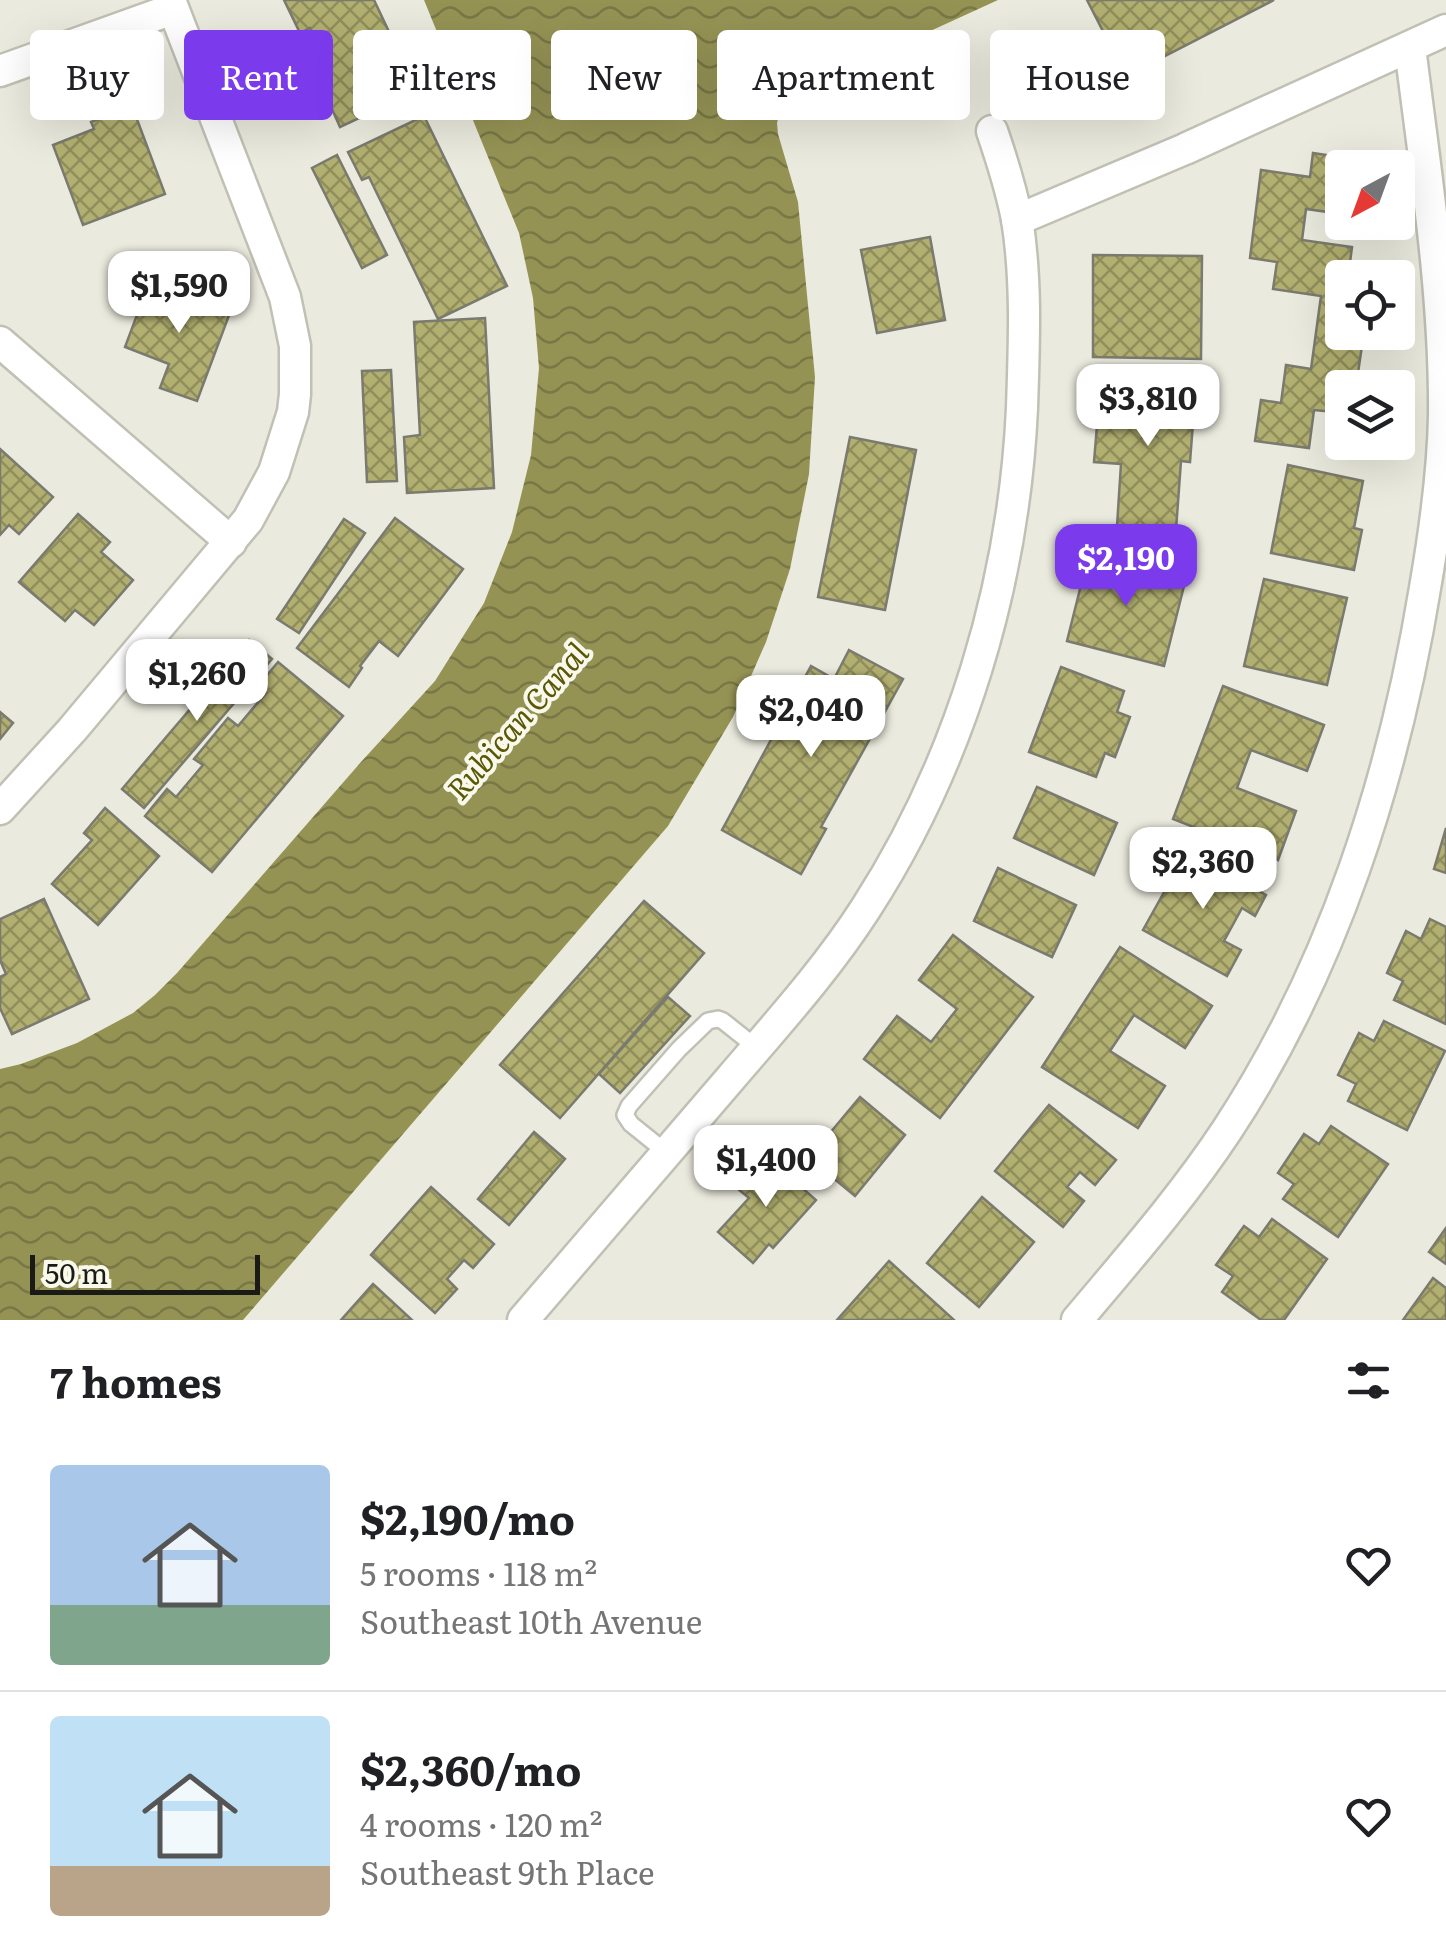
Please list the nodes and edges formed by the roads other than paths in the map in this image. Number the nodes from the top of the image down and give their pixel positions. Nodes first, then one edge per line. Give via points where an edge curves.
1 (171, 4) edge
2 (1446, 30) edge
3 (1410, 47) junction
4 (0, 70) edge
5 (992, 132) dead end
6 (1017, 220) junction
7 (0, 342) edge
8 (231, 542) junction
9 (0, 809) edge
10 (756, 1048) junction
11 (667, 1153) junction
12 (523, 1320) edge
13 (1077, 1320) edge

1 - 4 street
1 - 8 street via 286,298 295,346 285,442
2 - 3 street
3 - 6 street
3 - 13 street via 1433,234 1444,417 1435,527 1396,732 1332,928 1260,1075 1167,1213
5 - 6 street
6 - 10 street via 1024,348 1020,451 999,582 974,676 894,862 836,952
7 - 8 street
8 - 9 street
10 - 11 street
10 - 11 lane via 724,1022 708,1021 629,1106 631,1124
11 - 12 street

